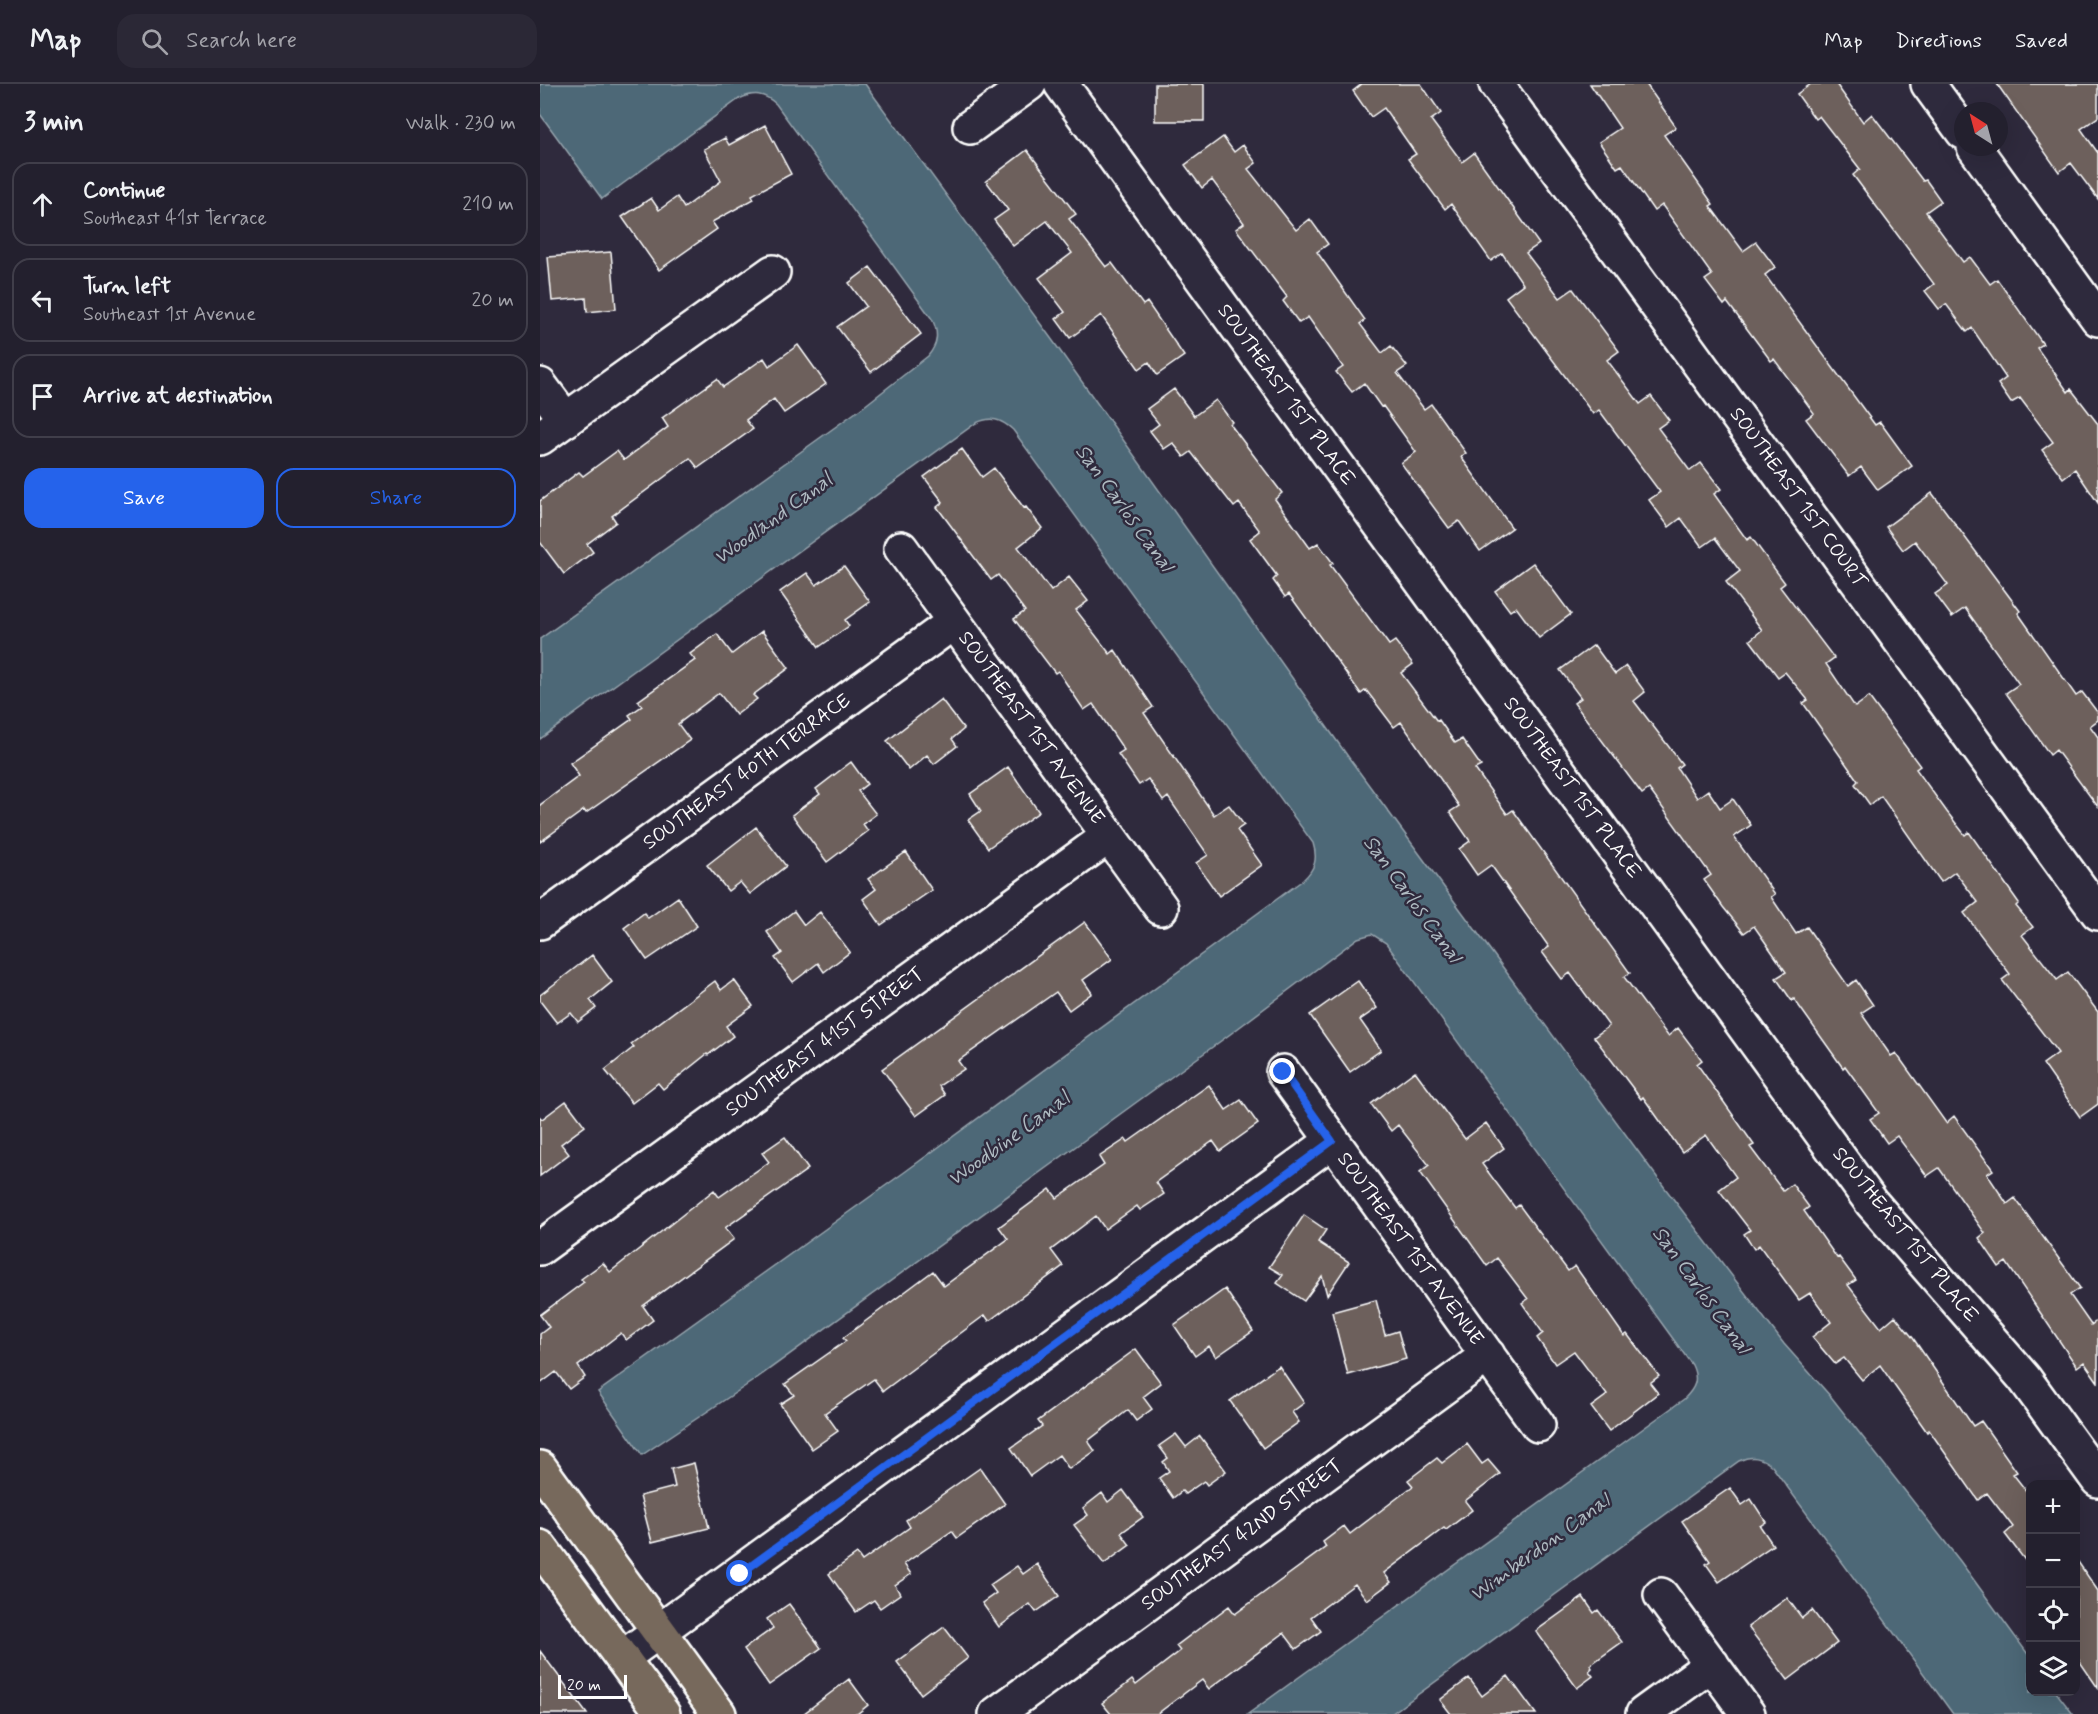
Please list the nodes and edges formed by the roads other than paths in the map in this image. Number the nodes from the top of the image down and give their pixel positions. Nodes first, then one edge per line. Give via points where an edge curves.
1 (1029, 84) edge
2 (1061, 84) edge
3 (1496, 84) edge
4 (1928, 84) edge
5 (1954, 120) edge
6 (970, 127) dead end
7 (1980, 156) edge
8 (772, 272) dead end
9 (2098, 319) edge
10 (540, 385) edge
11 (553, 429) edge
12 (901, 548) dead end
13 (954, 622) junction
14 (1109, 836) junction
15 (1161, 908) dead end
16 (2098, 913) edge
17 (540, 922) edge
18 (1283, 1072) dead end
19 (1332, 1141) junction
20 (540, 1248) edge
21 (1488, 1355) junction
22 (1538, 1425) dead end
23 (540, 1468) edge
24 (2098, 1480) edge
25 (540, 1547) edge
26 (1661, 1595) dead end
27 (659, 1632) junction
28 (622, 1658) junction
29 (1712, 1664) junction
30 (663, 1714) edge
31 (719, 1714) edge
32 (996, 1714) edge
33 (1643, 1714) edge
34 (1748, 1714) edge

1 - 6 street
2 - 24 street, SOUTHEAST 1ST PLACE via 1872,1203 2024,1378
3 - 16 street, SOUTHEAST 1ST COURT
4 - 5 street
7 - 9 street
8 - 11 street
10 - 11 street
12 - 13 street, SOUTHEAST 1ST AVENUE
13 - 14 street, SOUTHEAST 1ST AVENUE
13 - 17 street, SOUTHEAST 40TH TERRACE
14 - 15 street, SOUTHEAST 1ST AVENUE
14 - 20 street, SOUTHEAST 41ST STREET
18 - 19 street, SOUTHEAST 1ST AVENUE
19 - 21 street, SOUTHEAST 1ST AVENUE
19 - 27 street
21 - 22 street, SOUTHEAST 1ST AVENUE
21 - 32 street, SOUTHEAST 42ND STREET
23 - 27 main road
25 - 28 main road
26 - 29 street
27 - 28 street
27 - 31 main road
28 - 30 main road
29 - 33 street
29 - 34 street

